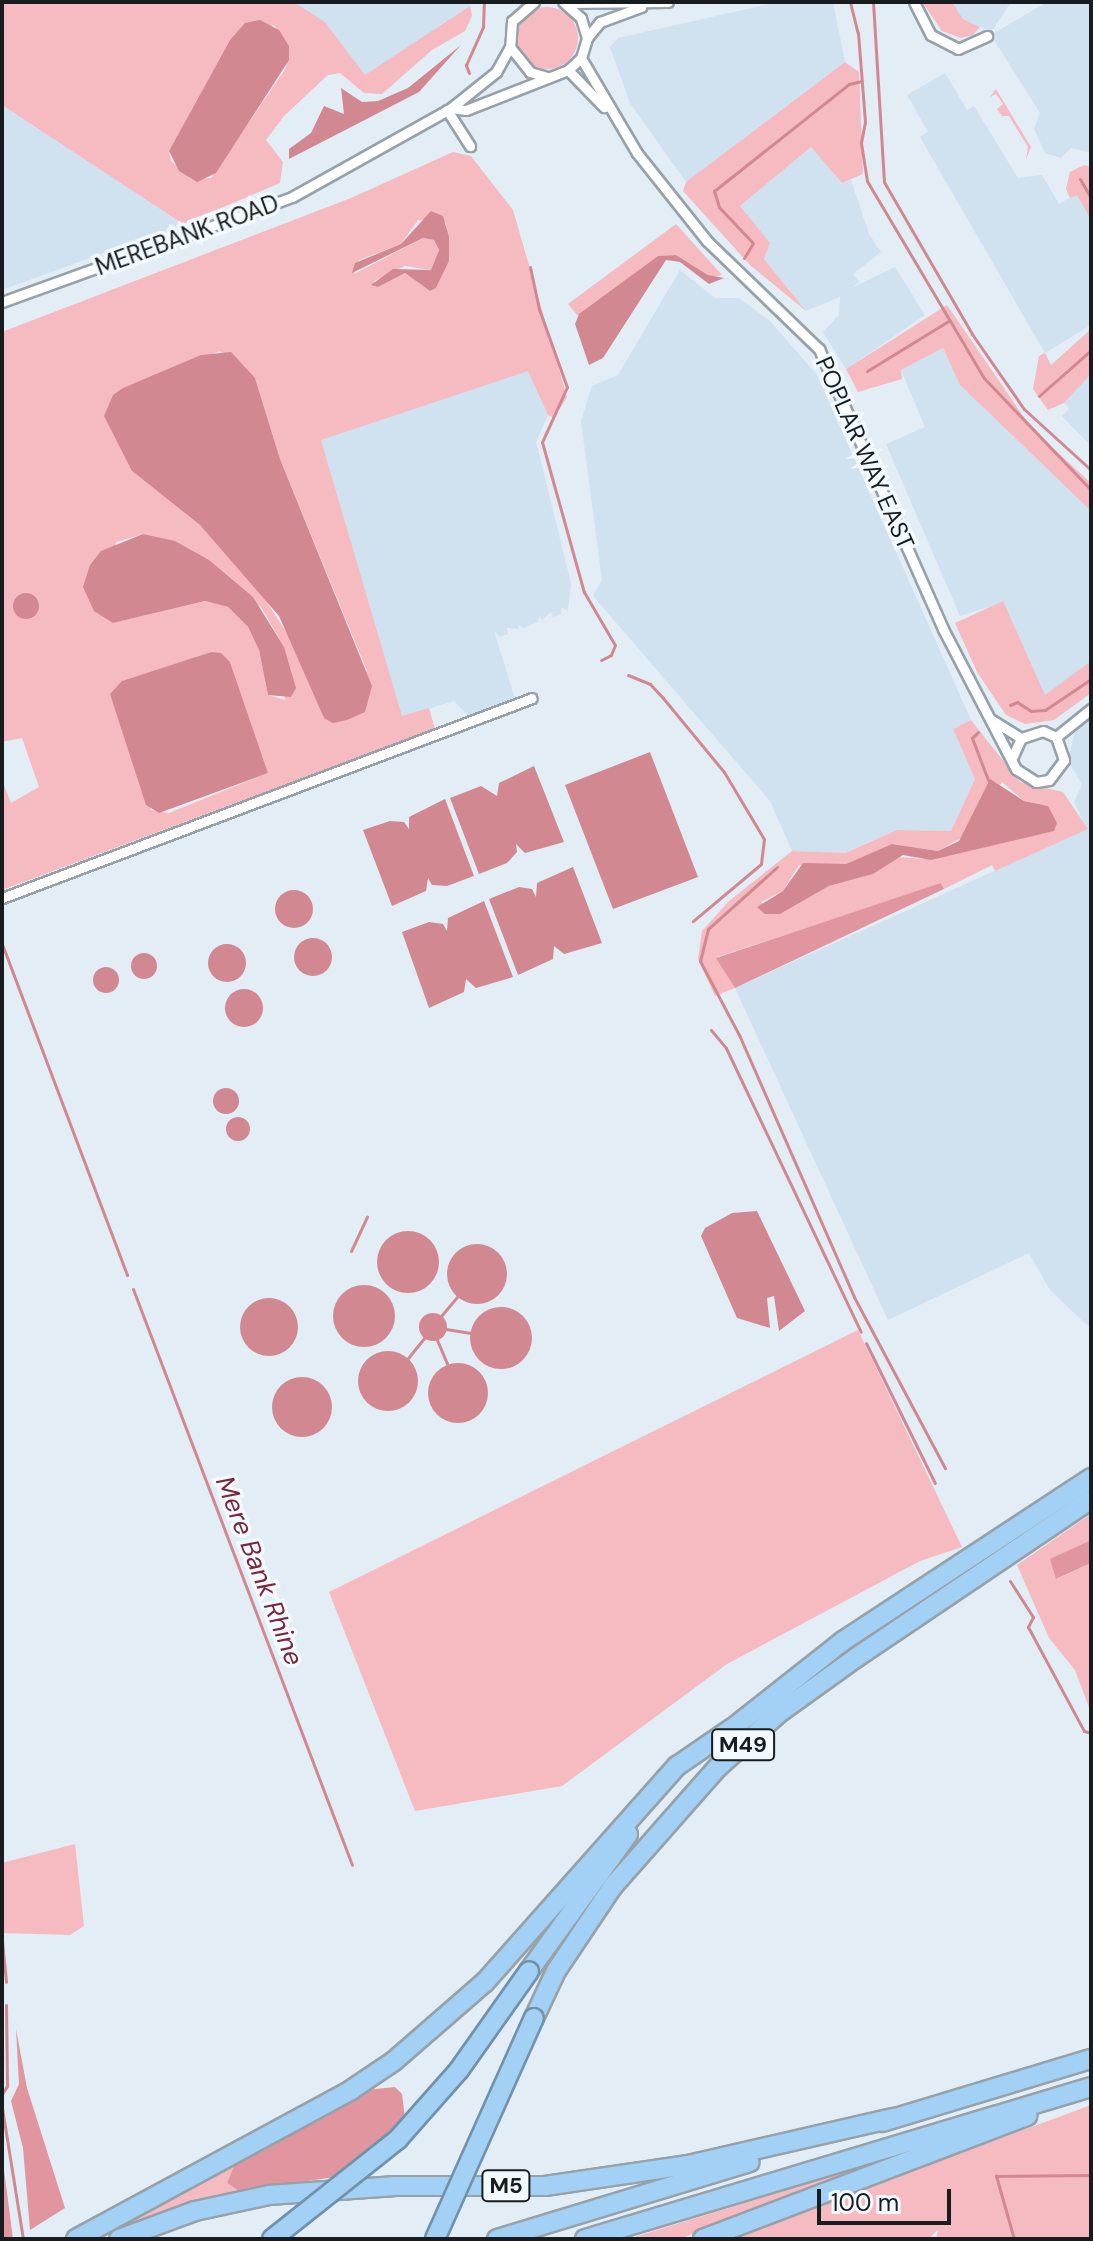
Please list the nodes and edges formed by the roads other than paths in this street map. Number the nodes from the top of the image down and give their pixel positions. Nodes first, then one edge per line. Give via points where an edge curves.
1 (515, 2) edge
2 (534, 2) edge
3 (564, 2) edge
4 (668, 2) edge
5 (914, 2) edge
6 (656, 3) edge
7 (517, 14) junction
8 (987, 36) dead end
9 (587, 38) junction
10 (510, 47) junction
11 (581, 58) junction
12 (568, 70) junction
13 (548, 77) junction
14 (449, 109) junction
15 (607, 109) junction
16 (470, 146) dead end
17 (2, 302) edge
18 (532, 698) dead end
19 (1091, 709) edge
20 (990, 718) junction
21 (1056, 737) junction
22 (1021, 738) junction
23 (1013, 756) junction
24 (2, 898) edge
25 (1091, 1478) edge
26 (1091, 1499) edge
27 (731, 1729) junction
28 (1091, 2059) edge
29 (1091, 2087) edge
30 (1060, 2097) junction
31 (894, 2118) junction
32 (76, 2239) edge
33 (119, 2239) edge
34 (272, 2239) edge
35 (435, 2239) edge
36 (497, 2239) edge
37 (585, 2239) edge
38 (703, 2239) edge

1 - 7 street
2 - 7 street
3 - 6 street
3 - 9 street via 581,18
4 - 6 street
5 - 8 street via 931,35 958,49
6 - 9 street via 600,22
7 - 10 street
9 - 11 street
10 - 13 street via 530,72
10 - 14 street, MEREBANK ROAD via 496,72
11 - 12 street
11 - 15 street, POPLAR WAY EAST
12 - 13 street, MEREBANK ROAD
12 - 15 street, POPLAR WAY EAST
13 - 14 street, MEREBANK ROAD via 466,110
14 - 16 street
14 - 17 street, MEREBANK ROAD via 292,197
15 - 20 street, POPLAR WAY EAST via 707,241 819,349 943,629
18 - 24 street
19 - 21 street
20 - 22 street, POPLAR WAY EAST
20 - 23 street, POPLAR WAY EAST
21 - 22 street via 1043,731
21 - 23 street, POPLAR WAY EAST via 1064,760 1049,780 1025,778
22 - 23 street
25 - 27 highway, M49 via 843,1641
26 - 35 highway, M49, bridge via 779,1713 718,1767 613,1886 556,1971
27 - 32 highway via 668,1776 518,1946 451,2015 394,2061 351,2090
27 - 34 highway, M49, bridge via 637,1824 459,2070 398,2139
28 - 31 highway, M5
29 - 30 highway
30 - 37 highway
30 - 38 highway via 994,2131
31 - 33 highway, M5 via 688,2165 545,2186 383,2186 269,2195 195,2211
31 - 36 highway, M5

